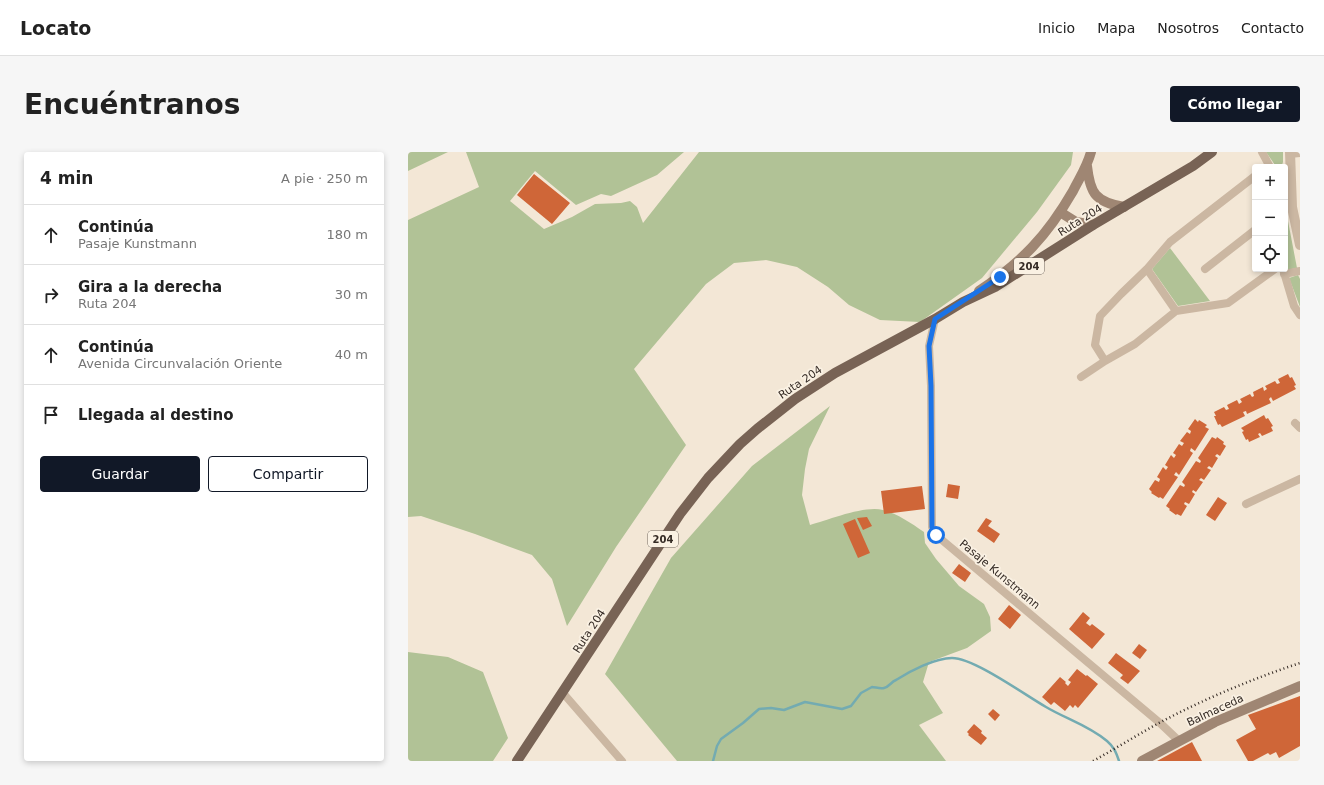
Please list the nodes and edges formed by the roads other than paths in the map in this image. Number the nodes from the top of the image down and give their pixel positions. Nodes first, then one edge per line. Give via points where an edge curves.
1 (1091, 152) edge
2 (1212, 152) edge
3 (1262, 152) edge
4 (1294, 153) edge
5 (1268, 164) edge
6 (1088, 166) junction
7 (1288, 169) edge
8 (1252, 178) edge
9 (1124, 207) junction
10 (1060, 212) junction
11 (1289, 215) edge
12 (1093, 225) junction
13 (1252, 232) edge
14 (1300, 245) edge
15 (1147, 269) junction
16 (1204, 269) dead end
17 (1271, 272) edge
18 (1283, 272) edge
19 (1288, 272) edge
20 (1300, 272) edge
21 (963, 302) junction
22 (1176, 311) junction
23 (1300, 315) edge
24 (935, 319) junction
25 (1105, 361) junction
26 (1081, 378) dead end
27 (1300, 479) edge
28 (1246, 504) dead end
29 (1300, 686) edge
30 (563, 693) junction
31 (1179, 741) junction
32 (517, 761) edge
33 (622, 761) edge
34 (1142, 761) edge

1 - 6 main road
2 - 9 main road, Ruta 204 / 204
3 - 5 street
4 - 7 street
6 - 9 main road via 1092,189 1096,195 1111,205
6 - 10 main road
7 - 11 street
8 - 15 street via 1170,242
9 - 12 main road, Ruta 204 / 204
10 - 12 main road via 1076,222
10 - 21 main road via 1031,250 1000,277
11 - 14 street
12 - 21 main road, Ruta 204 / 204 via 995,288
13 - 16 street
15 - 22 street
15 - 25 street via 1100,316 1095,345
17 - 22 street via 1228,303
18 - 23 street via 1294,306
19 - 20 street
21 - 24 main road, Ruta 204 / 204
22 - 25 street via 1135,344
24 - 30 main road, Ruta 204 / 204 via 814,386 776,413 735,450 708,478 680,514
24 - 31 street, Pasaje Kunstmann via 929,359 932,527 936,535
25 - 26 street
27 - 28 street
29 - 31 main road, Balmaceda via 1224,717
30 - 32 main road, Ruta 204 / 204
30 - 33 street
31 - 34 main road, Balmaceda

